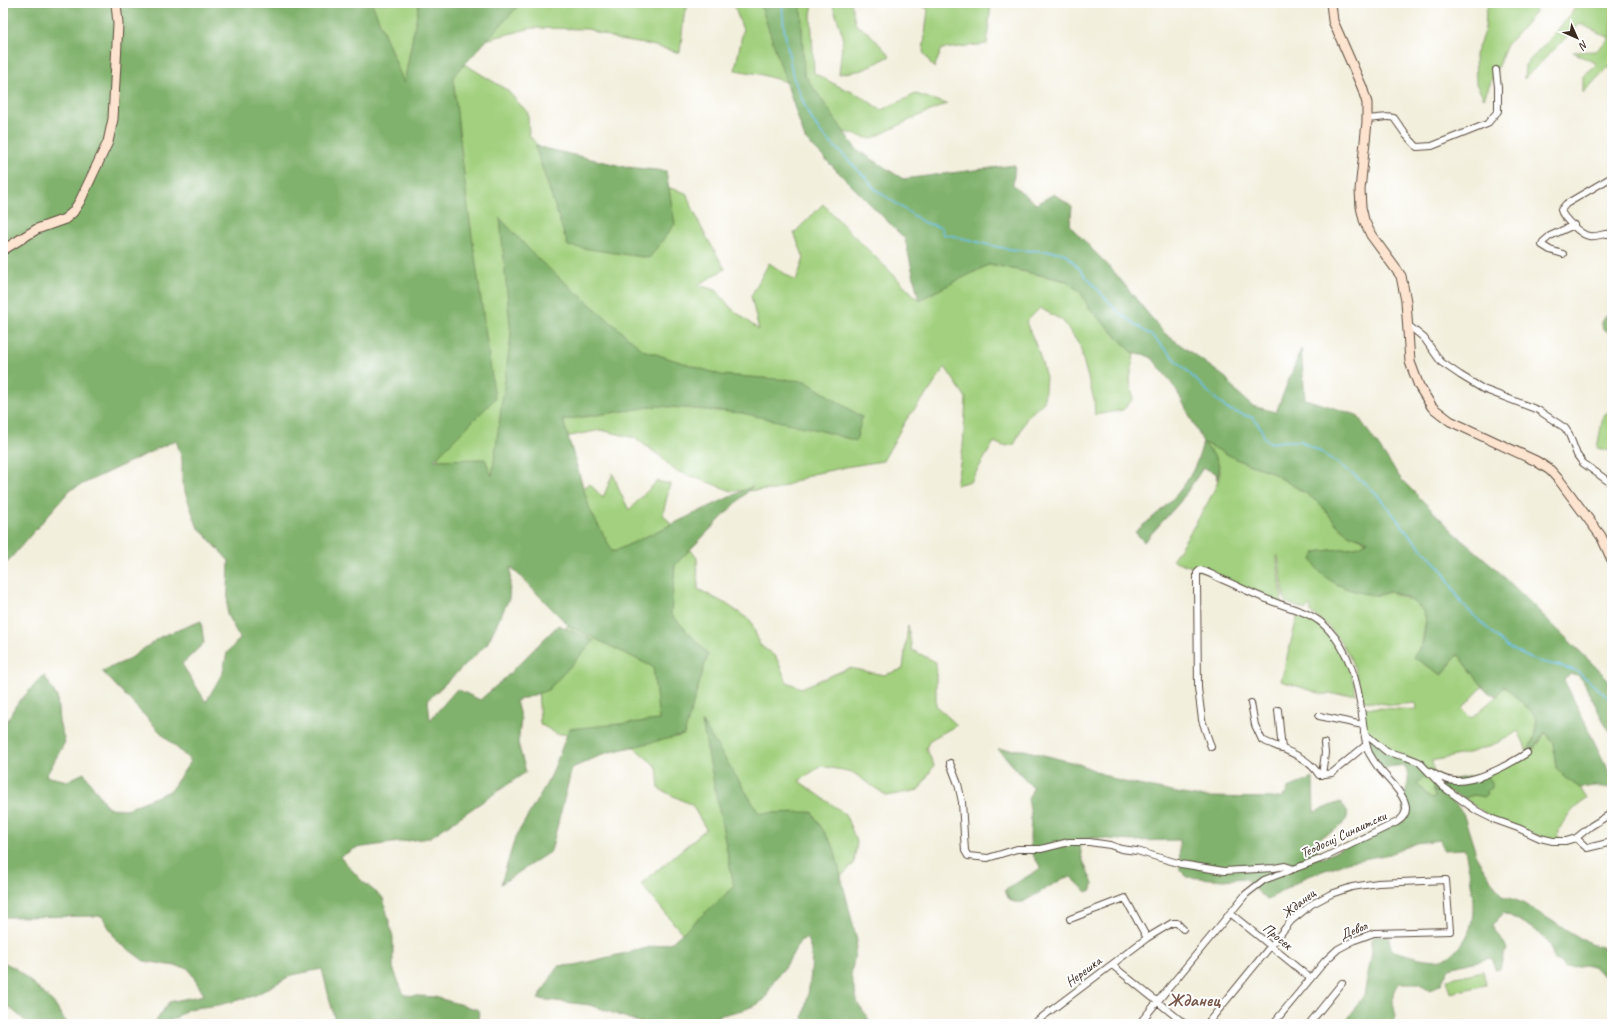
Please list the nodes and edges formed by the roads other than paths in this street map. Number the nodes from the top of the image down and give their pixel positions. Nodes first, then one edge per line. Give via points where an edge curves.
1 (116, 3) edge
2 (1331, 3) edge
3 (1496, 70) dead end
4 (1367, 118) junction
5 (1612, 177) edge
6 (1574, 226) junction
7 (1612, 234) edge
8 (3, 250) edge
9 (1563, 254) dead end
10 (1408, 325) junction
11 (1612, 484) edge
12 (1612, 560) edge
13 (1251, 702) dead end
14 (1278, 710) dead end
15 (1319, 716) dead end
16 (1363, 725) junction
17 (1364, 733) junction
18 (1324, 743) dead end
19 (1366, 745) junction
20 (1211, 747) dead end
21 (1282, 749) junction
22 (1527, 753) dead end
23 (950, 763) dead end
24 (1426, 769) junction
25 (1322, 774) junction
26 (1612, 813) edge
27 (1576, 838) junction
28 (1612, 842) edge
29 (1294, 869) junction
30 (1446, 880) joint
31 (1230, 913) junction
32 (1070, 919) dead end
33 (1183, 929) dead end
34 (1147, 938) junction
35 (1271, 946) junction
36 (1112, 964) junction
37 (1310, 978) junction
38 (1342, 983) dead end
39 (1157, 1002) junction
40 (1033, 1024) edge
41 (1139, 1024) edge
42 (1185, 1024) edge
43 (1207, 1024) edge
44 (1273, 1024) edge
45 (1309, 1024) edge

1 - 8 street via 118,24 113,119 108,142 73,212 65,219 37,229
2 - 4 street via 1333,21 1362,87 1367,103
3 - 4 street via 1498,111 1487,124 1432,146 1417,147 1394,118
4 - 10 street via 1360,190 1361,207 1371,235 1401,276
5 - 6 street via 1563,206 1563,215
6 - 7 street via 1590,236
6 - 9 street via 1550,236 1542,244 1546,249
10 - 11 street via 1424,338 1441,362 1460,375 1483,389 1538,410 1565,428 1583,463
10 - 12 street via 1410,362 1419,386 1432,407 1450,421 1531,458 1550,470 1601,536
13 - 21 street via 1255,725 1262,740
14 - 21 street
15 - 16 street
16 - 17 street, Теодосиј Синаитски
16 - 20 street, Теодосиј Синаитски via 1358,689 1351,665 1325,626 1307,613 1268,600 1200,570 1197,573 1198,688 1202,720
17 - 19 street, Теодосиј Синаитски
17 - 24 street via 1387,752 1416,760
18 - 25 street
19 - 25 street via 1332,773
19 - 29 street, Теодосиј Синаитски via 1376,765 1399,790 1406,807 1404,816 1397,822 1323,858
21 - 25 street via 1311,765 1319,775
22 - 24 street via 1498,769 1464,780 1448,780
23 - 29 street via 962,802 965,851 968,856 988,858 1017,849 1042,849 1069,842 1089,842 1137,851 1181,864 1224,871 1285,866
24 - 27 street via 1434,780 1447,790 1493,819 1540,838 1562,841
26 - 27 street
27 - 28 street via 1587,848
29 - 31 street, Теодосиј Синаитски via 1264,880 1246,894
30 - 35 street, Жданец via 1378,883 1352,887 1331,894 1312,904 1291,921
30 - 37 street, Девол via 1450,930 1374,933 1338,949
31 - 35 street, Просек
31 - 39 street, Теодосиј Синаитски
32 - 34 street via 1125,898
33 - 34 street, Нерешка via 1177,923 1172,923
34 - 36 street, Нерешка
35 - 37 street, Просек
35 - 43 street, Жданец
36 - 39 street
36 - 40 street, Нерешка
37 - 44 street, Девол
38 - 45 street
39 - 41 street, Теодосиј Синаитски
39 - 42 street

